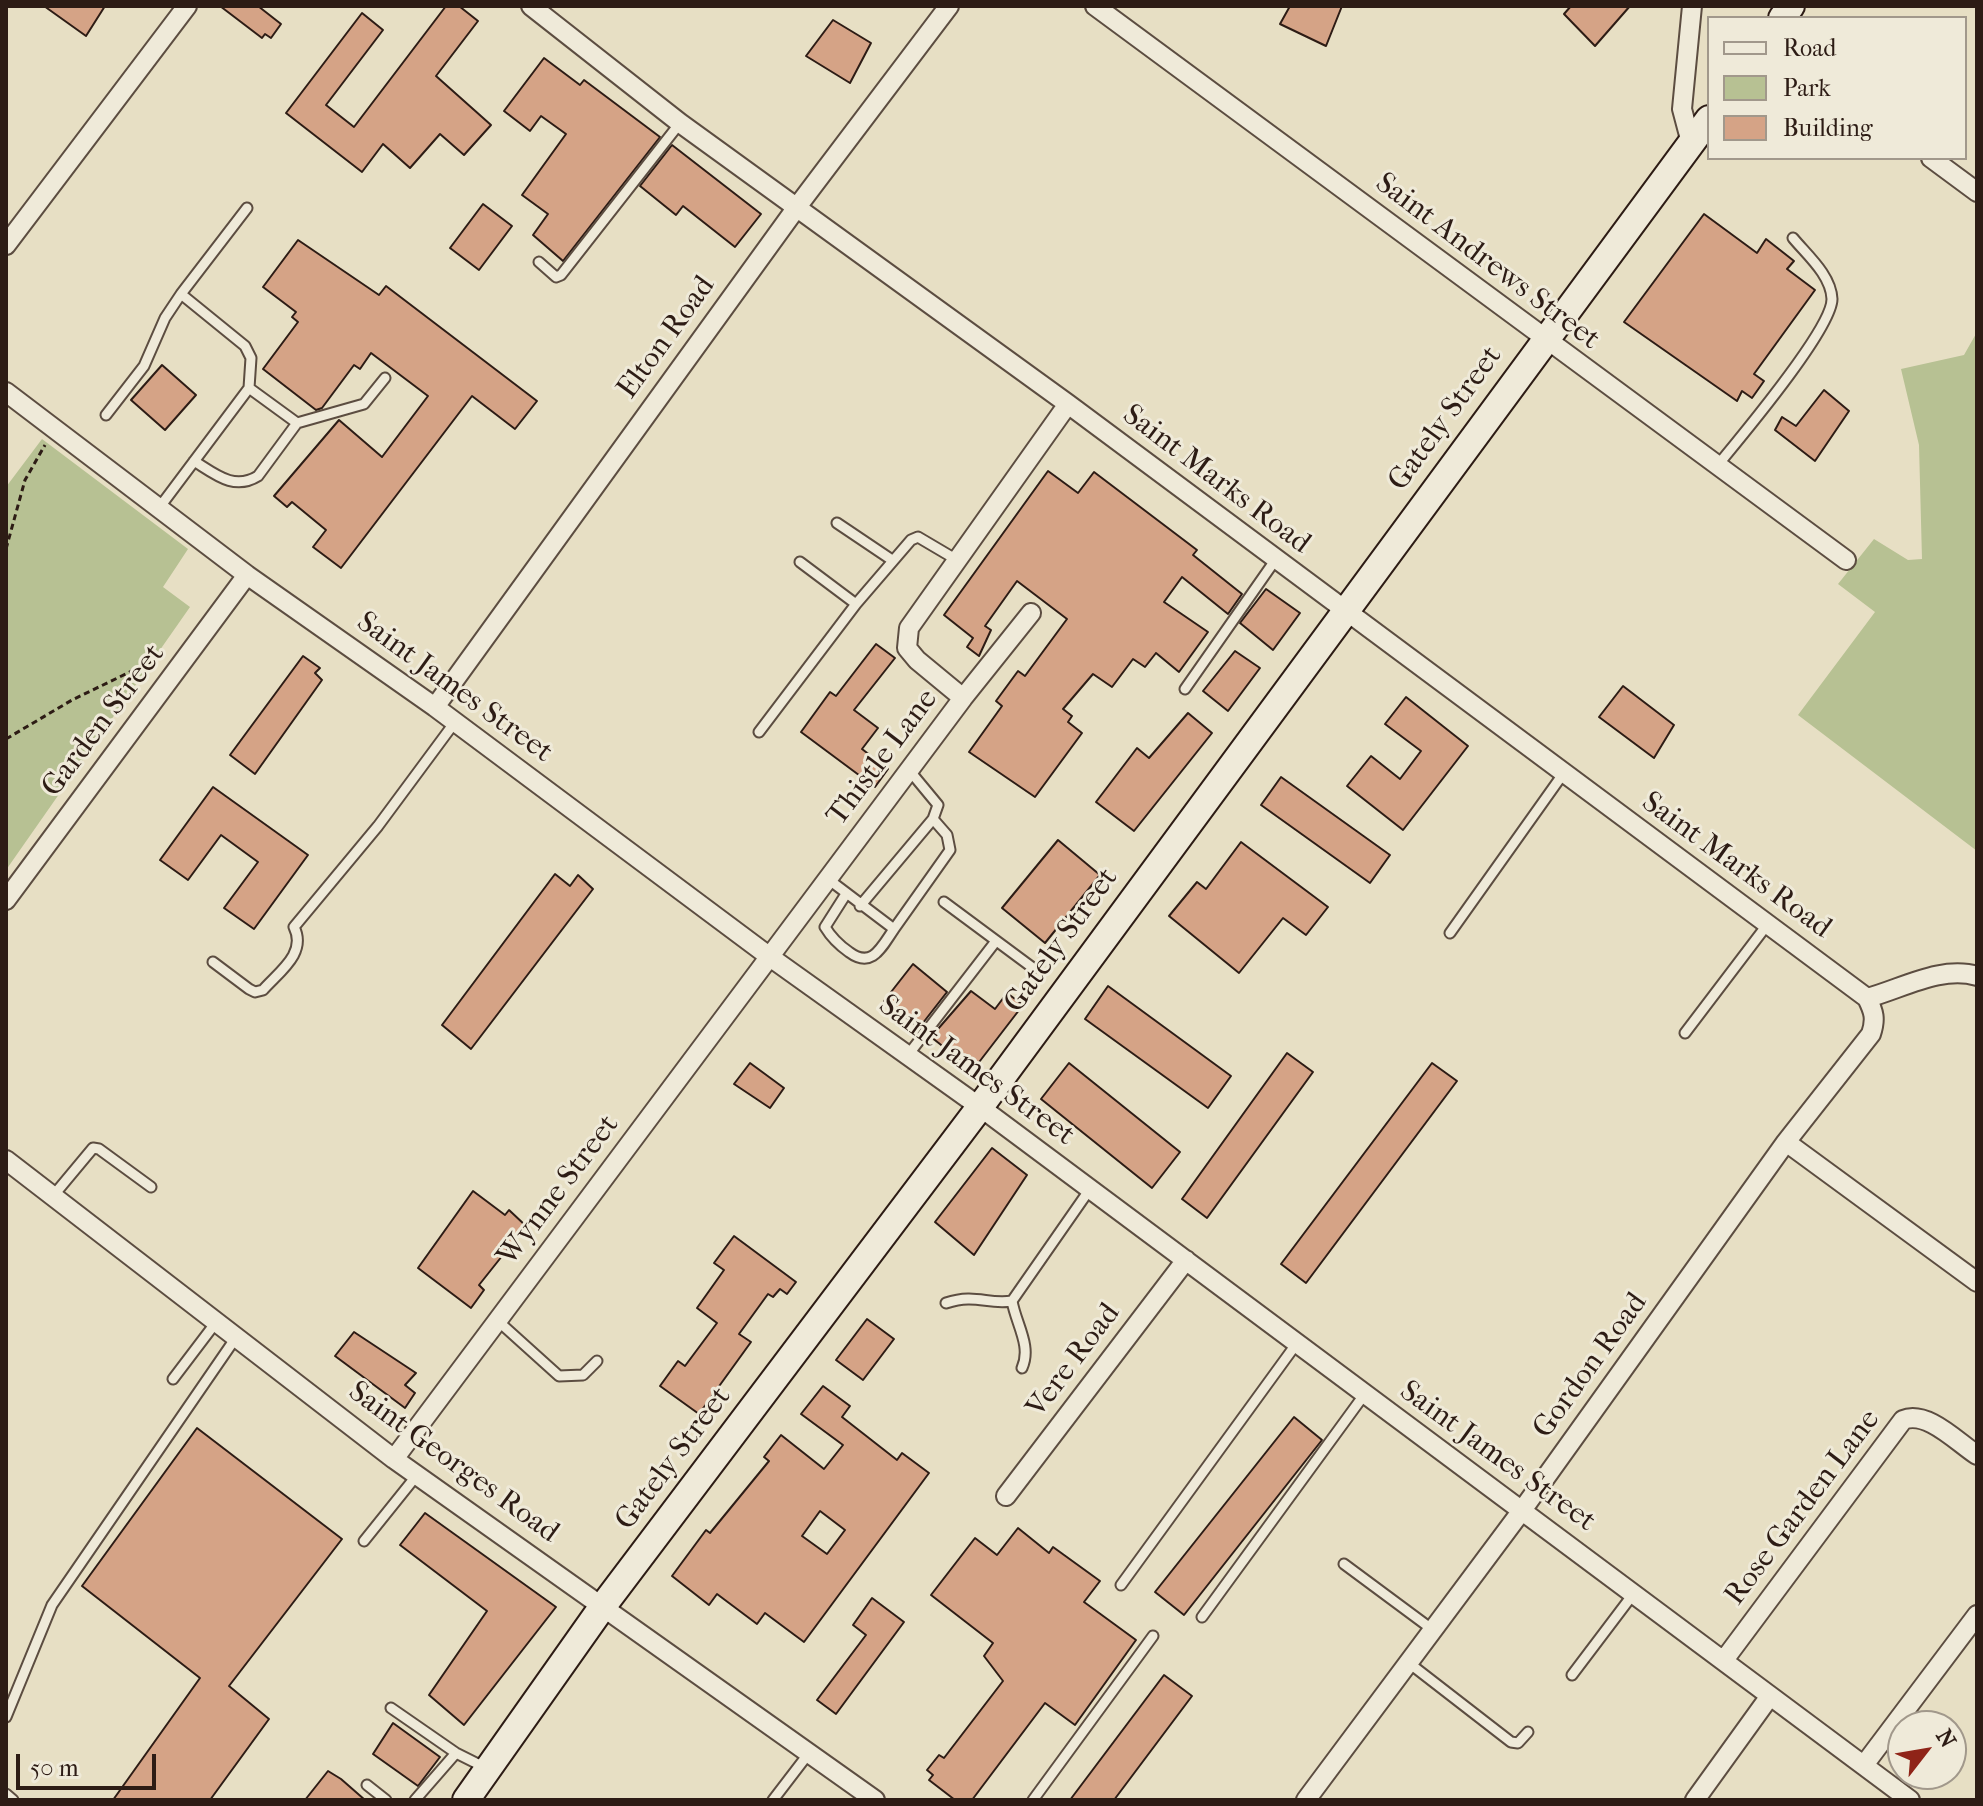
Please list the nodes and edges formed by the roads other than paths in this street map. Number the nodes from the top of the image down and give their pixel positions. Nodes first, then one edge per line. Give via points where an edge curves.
1 (187, 6) edge
2 (531, 6) edge
3 (949, 6) edge
4 (1095, 6) edge
5 (1692, 6) edge
6 (1707, 122) edge
7 (680, 123) junction
8 (1691, 143) junction
9 (1934, 160) edge
10 (1977, 192) edge
11 (797, 207) junction
12 (247, 208) dead end
13 (1793, 238) dead end
14 (6, 245) edge
15 (539, 262) dead end
16 (181, 294) junction
17 (1544, 340) junction
18 (385, 378) dead end
19 (249, 388) junction
20 (6, 392) edge
21 (1068, 404) junction
22 (106, 415) dead end
23 (297, 423) junction
24 (194, 461) junction
25 (1717, 466) junction
26 (159, 508) junction
27 (837, 523) dead end
28 (1276, 559) junction
29 (892, 560) junction
30 (957, 560) junction
31 (1846, 560) dead end
32 (800, 562) dead end
33 (247, 575) junction
34 (856, 604) junction
35 (1344, 611) junction
36 (1031, 613) dead end
37 (1185, 689) dead end
38 (963, 698) junction
39 (435, 707) junction
40 (455, 722) junction
41 (759, 732) dead end
42 (909, 770) junction
43 (1563, 774) junction
44 (933, 819) junction
45 (828, 879) junction
46 (846, 894) junction
47 (6, 900) edge
48 (944, 902) dead end
49 (860, 906) junction
50 (1767, 925) junction
51 (894, 929) junction
52 (1450, 933) dead end
53 (996, 941) junction
54 (770, 957) junction
55 (213, 962) dead end
56 (1033, 968) dead end
57 (1977, 976) edge
58 (1867, 998) junction
59 (1685, 1033) dead end
60 (908, 1055) junction
61 (980, 1107) junction
62 (1786, 1142) junction
63 (6, 1160) edge
64 (151, 1187) dead end
65 (1090, 1189) junction
66 (53, 1196) junction
67 (1186, 1260) junction
68 (1977, 1282) edge
69 (1012, 1301) junction
70 (946, 1303) dead end
71 (217, 1321) junction
72 (498, 1321) junction
73 (237, 1336) junction
74 (1297, 1343) junction
75 (597, 1361) dead end
76 (1022, 1368) dead end
77 (173, 1379) dead end
78 (1364, 1395) junction
79 (1977, 1455) edge
80 (394, 1459) junction
81 (417, 1474) junction
82 (1006, 1496) dead end
83 (1523, 1509) junction
84 (364, 1541) dead end
85 (1344, 1564) dead end
86 (1121, 1585) dead end
87 (1634, 1593) junction
88 (603, 1606) junction
89 (1977, 1615) edge
90 (1202, 1617) dead end
91 (1433, 1630) junction
92 (1153, 1636) dead end
93 (1724, 1660) junction
94 (1409, 1663) junction
95 (1572, 1675) dead end
96 (1770, 1696) junction
97 (391, 1708) dead end
98 (6, 1717) edge
99 (1528, 1732) dead end
100 (456, 1753) junction
101 (809, 1753) junction
102 (1864, 1765) junction
103 (487, 1769) junction
104 (367, 1785) dead end
105 (6, 1794) edge
106 (13, 1800) edge
107 (386, 1800) edge
108 (415, 1800) edge
109 (466, 1800) edge
110 (773, 1800) edge
111 (875, 1800) edge
112 (1033, 1800) edge
113 (1306, 1800) edge
114 (1695, 1800) edge
115 (1910, 1800) edge

1 - 14 street
2 - 7 street, Saint Marks Road
3 - 11 street, Elton Road
4 - 17 street, Saint Andrews Street
5 - 8 street via 1682,109
6 - 8 street, Gately Street
7 - 11 street, Saint Marks Road
7 - 15 lane via 561,275 556,277
8 - 17 street, Gately Street
9 - 10 street
11 - 21 street, Saint Marks Road
11 - 39 street, Elton Road
12 - 16 lane
13 - 25 lane via 1825,277 1830,312
16 - 19 lane via 245,346 251,358
16 - 22 lane via 144,366
17 - 25 street, Saint Andrews Street
17 - 35 street, Gately Street
18 - 23 lane via 364,404
19 - 23 lane
19 - 24 lane
20 - 26 street, Saint James Street
21 - 28 street, Saint Marks Road
21 - 30 street, Thistle Lane
23 - 24 lane via 249,482 224,480
24 - 26 lane
25 - 31 street, Saint Andrews Street
26 - 33 street, Saint James Street
27 - 29 lane
28 - 35 street, Saint Marks Road
28 - 37 lane
29 - 30 lane via 918,537
29 - 34 lane
30 - 38 street, Thistle Lane via 906,638 917,660
32 - 34 lane
33 - 39 street, Saint James Street
33 - 47 street, Garden Street
34 - 41 lane
35 - 43 street, Saint Marks Road
35 - 61 street, Gately Street
36 - 38 street
38 - 42 street, Thistle Lane
39 - 40 street, Saint James Street
40 - 54 street, Saint James Street
40 - 55 lane via 294,927 298,951 263,990 249,989
42 - 44 lane via 938,805
42 - 45 street, Thistle Lane
43 - 50 street, Saint Marks Road
43 - 52 lane
44 - 49 lane
44 - 51 lane via 947,835 950,850
45 - 46 lane
45 - 54 street, Thistle Lane
46 - 49 lane
46 - 51 lane via 825,927 844,949 867,959 878,953
48 - 53 lane
49 - 51 lane
50 - 58 street, Saint Marks Road
50 - 59 lane
53 - 56 lane
53 - 60 lane
54 - 60 street, Saint James Street
54 - 72 street, Wynne Street
57 - 58 street via 1929,977
58 - 62 street, Gordon Road via 1875,1016 1871,1034
60 - 61 street, Saint James Street
61 - 65 street, Saint James Street
61 - 88 street, Gately Street
62 - 68 street
62 - 83 street, Gordon Road
63 - 66 street, Saint Georges Road
64 - 66 lane via 93,1148
65 - 67 street, Saint James Street
65 - 69 lane
66 - 71 street, Saint Georges Road
67 - 74 street, Saint James Street
67 - 82 street, Vere Road
69 - 70 lane via 972,1296
69 - 76 lane via 1027,1347
71 - 73 street, Saint Georges Road
71 - 77 lane
72 - 75 lane via 559,1376 583,1375
72 - 80 street, Wynne Street
73 - 80 street, Saint Georges Road
73 - 98 lane via 52,1605
74 - 78 street, Saint James Street
74 - 86 lane
78 - 83 street, Saint James Street
78 - 90 lane
79 - 93 street, Rose Garden Lane via 1920,1417 1903,1420
80 - 81 street, Saint Georges Road
81 - 84 lane
81 - 88 street, Saint Georges Road
83 - 87 street, Saint James Street
83 - 91 street, Gordon Road
85 - 91 lane
87 - 93 street, Saint James Street
87 - 95 lane
88 - 101 street, Saint Georges Road
88 - 103 street, Gately Street
89 - 102 street
91 - 94 street, Gordon Road
92 - 112 lane
93 - 96 street, Saint James Street
94 - 99 lane via 1511,1742 1518,1743
94 - 113 street, Gordon Road
96 - 102 street, Saint James Street
96 - 114 street
97 - 100 lane
100 - 103 lane
100 - 108 lane
101 - 110 lane
101 - 111 street, Saint Georges Road
102 - 115 street, Saint James Street
103 - 109 street, Gately Street
104 - 107 lane
105 - 106 lane

